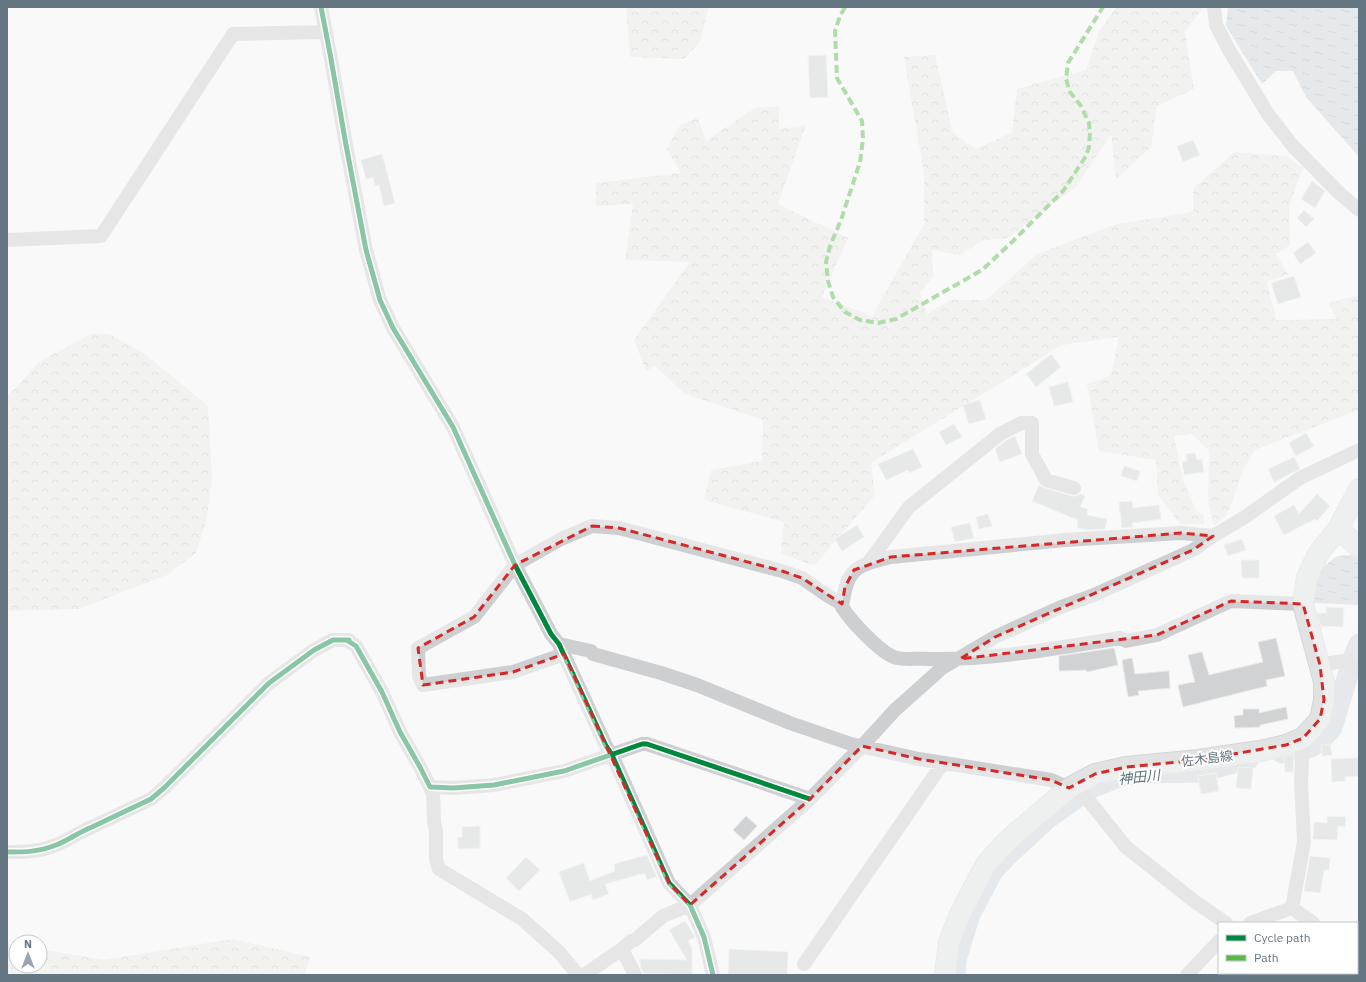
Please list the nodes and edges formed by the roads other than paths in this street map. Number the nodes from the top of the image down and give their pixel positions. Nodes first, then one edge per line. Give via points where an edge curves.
1 (321, 7) edge
2 (1214, 7) edge
3 (326, 32) junction
4 (1359, 210) edge
5 (7, 240) edge
6 (1359, 450) edge
7 (1074, 488) dead end
8 (1359, 489) edge
9 (1338, 529) junction
10 (1213, 536) junction
11 (1357, 545) edge
12 (869, 562) junction
13 (515, 565) junction
14 (842, 604) junction
15 (1304, 604) junction
16 (562, 649) junction
17 (956, 659) junction
18 (1320, 665) junction
19 (1359, 671) edge
20 (1303, 738) junction
21 (862, 746) junction
22 (612, 755) junction
23 (944, 763) junction
24 (430, 787) junction
25 (1069, 788) junction
26 (810, 799) junction
27 (7, 852) edge
28 (690, 905) junction
29 (1292, 908) junction
30 (1225, 922) edge
31 (1253, 922) edge
32 (1312, 922) edge
33 (1218, 942) edge
34 (622, 948) junction
35 (804, 964) dead end
36 (578, 975) edge
37 (584, 975) edge
38 (635, 975) edge
39 (713, 975) edge
40 (945, 975) edge
41 (1187, 975) edge

1 - 3 street
2 - 4 street via 1216,25 1268,114 1292,145
3 - 5 street via 233,34 101,236
3 - 13 street via 366,250 380,300 393,328 454,427
6 - 10 street via 1300,478
7 - 12 street via 1046,480 1032,454 1032,423 1021,423 1000,434 909,507
8 - 9 main road, 佐木島線
9 - 11 main road
9 - 15 main road, 佐木島線 via 1318,554 1307,577
10 - 12 street via 1181,533 1065,540 891,557
10 - 17 street via 1193,550 995,637
12 - 14 street via 854,570 845,588
13 - 14 street via 561,539 592,526 619,528 782,571 802,578
13 - 16 street via 551,634
13 - 16 street via 474,617 418,648 419,676 423,685 513,672
14 - 17 street via 847,616 878,647 896,658
15 - 17 street via 1231,601 1157,635 1126,641 1120,638 1036,652
15 - 18 main road, 佐木島線
16 - 21 street via 591,651 593,654 661,673 790,723
16 - 22 street
17 - 21 street via 942,668 895,710
18 - 19 street via 1343,661
18 - 20 main road, 佐木島線 via 1324,682 1320,719
20 - 25 main road, 佐木島線 via 1260,751 1126,767 1095,774
20 - 29 street via 1301,782 1304,842
21 - 23 street
21 - 26 street
22 - 24 street via 564,771 494,785
22 - 26 street via 647,744
22 - 28 street via 669,884
23 - 25 street via 1051,780
23 - 35 street
24 - 27 street via 356,646 349,640 333,640 314,650 269,683 151,799 57,845 36,852
24 - 36 street via 433,794 436,859 439,869 522,919 559,952
25 - 30 street via 1085,796 1126,847
25 - 40 main road, 佐木島線 via 1008,840 986,864 960,914 949,942
26 - 28 street
28 - 34 street via 662,916
28 - 39 street via 704,937
29 - 31 street
29 - 32 street
33 - 41 street
34 - 37 street
34 - 38 street

